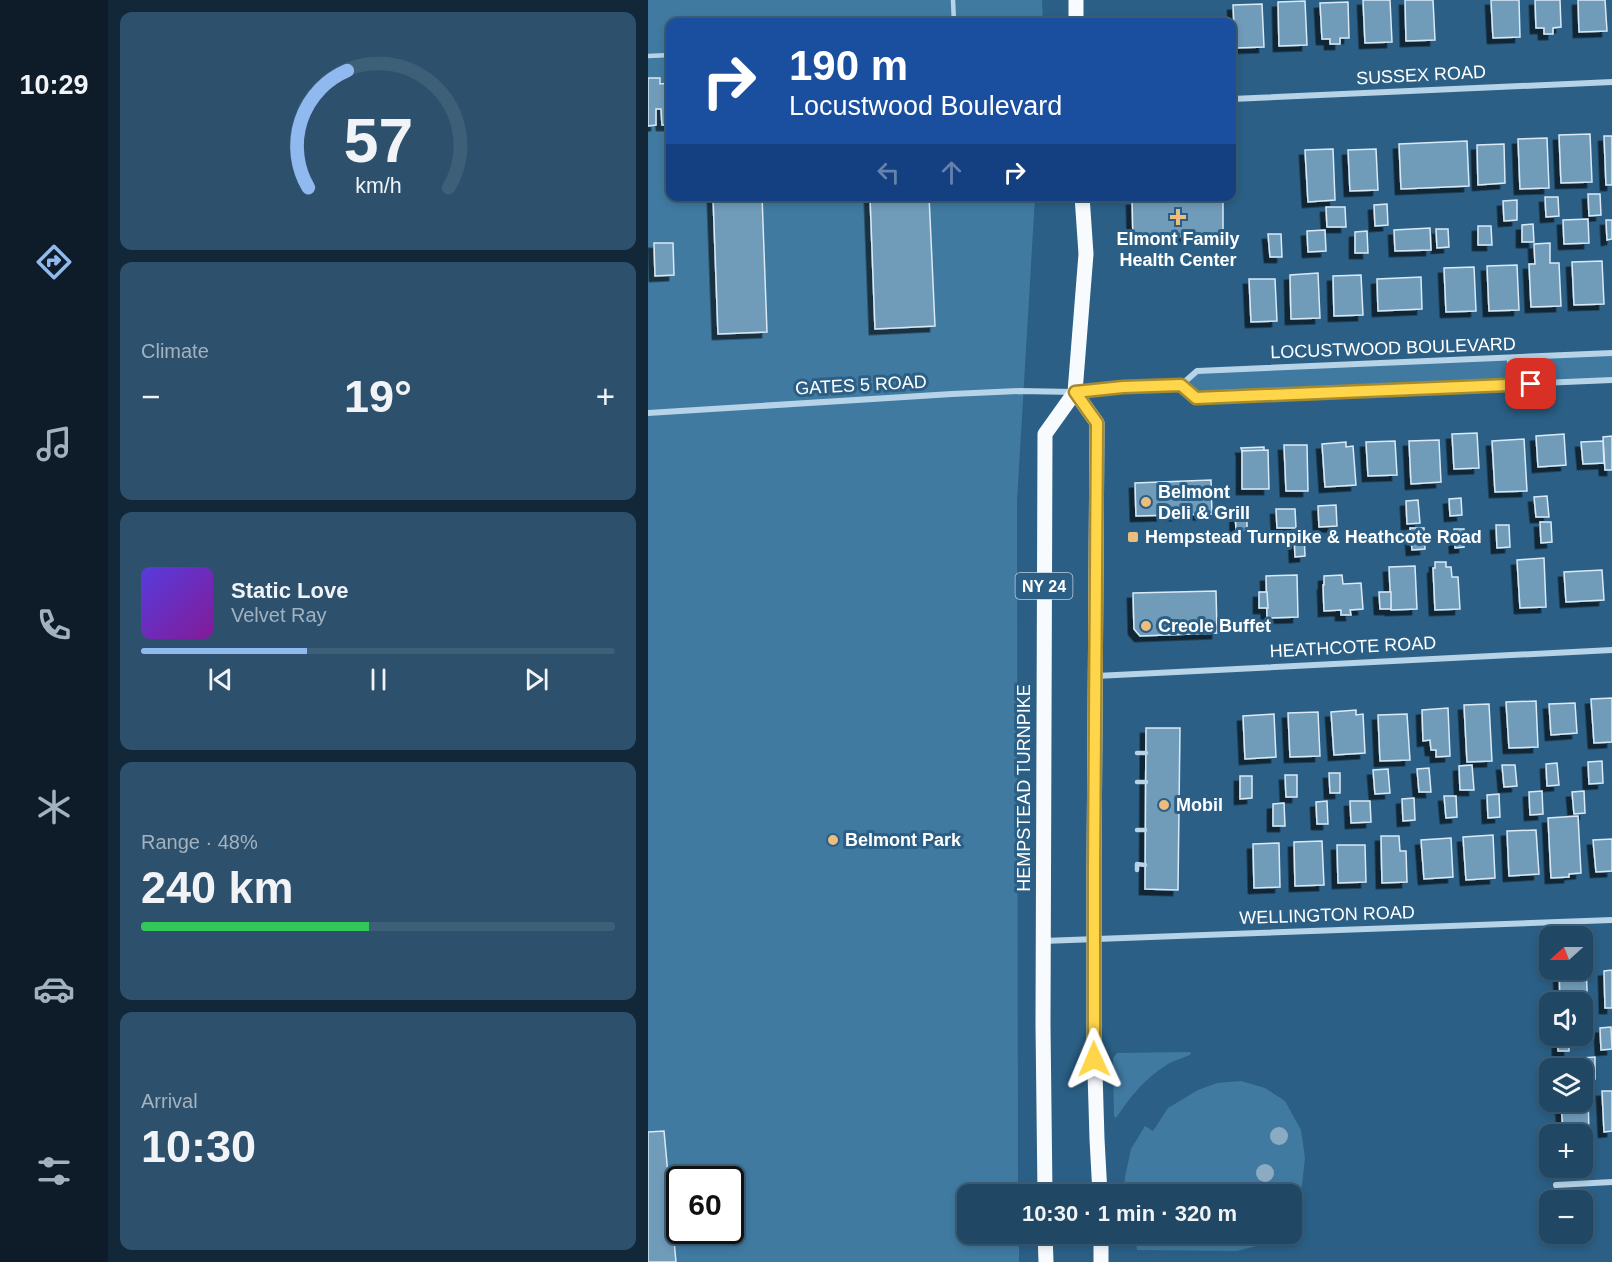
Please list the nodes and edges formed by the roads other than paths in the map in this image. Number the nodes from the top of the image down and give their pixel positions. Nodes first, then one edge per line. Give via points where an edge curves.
1 (953, 0) edge
2 (1076, 0) edge
3 (954, 18) edge
4 (1076, 18) edge
5 (666, 55) edge
6 (648, 56) edge
7 (1612, 82) edge
8 (1236, 99) edge
9 (1082, 201) edge
10 (1612, 353) edge
11 (1510, 358) junction
12 (1612, 380) edge
13 (1181, 385) junction
14 (1510, 385) junction
15 (1075, 392) junction
16 (648, 413) edge
17 (1612, 650) edge
18 (1096, 676) junction
19 (1137, 753) dead end
20 (1146, 753) dead end
21 (1137, 782) dead end
22 (1146, 782) dead end
23 (1137, 830) dead end
24 (1145, 830) dead end
25 (1145, 865) dead end
26 (1137, 870) dead end
27 (1612, 920) edge
28 (1094, 939) junction
29 (1043, 941) junction
30 (1612, 1182) edge
31 (1045, 1184) edge
32 (1099, 1184) edge
33 (1556, 1185) dead end
34 (1046, 1244) edge
35 (1101, 1244) edge
36 (1046, 1262) edge
37 (1101, 1262) edge

1 - 3 lane
2 - 4 main road
5 - 6 lane
7 - 8 street, SUSSEX ROAD
9 - 15 main road via 1086,254
10 - 11 street, LOCUSTWOOD BOULEVARD
11 - 13 street, LOCUSTWOOD BOULEVARD via 1197,371
11 - 14 street
12 - 14 street, LOCUSTWOOD BOULEVARD
13 - 14 street, LOCUSTWOOD BOULEVARD via 1196,398
13 - 15 street, LOCUSTWOOD BOULEVARD
15 - 16 street, GATES 5 ROAD via 997,392
15 - 18 main road, NY 24 via 1097,423
15 - 29 main road, HEMPSTEAD TURNPIKE / NY 24 via 1046,434
17 - 18 street, HEATHCOTE ROAD
18 - 28 main road, NY 24
19 - 20 lane
21 - 22 lane
23 - 24 lane
25 - 26 lane via 1137,864
27 - 28 street, WELLINGTON ROAD
28 - 29 street, WELLINGTON ROAD
28 - 32 main road, NY 24
29 - 31 main road, HEMPSTEAD TURNPIKE / NY 24
30 - 33 street
34 - 36 main road
35 - 37 main road

